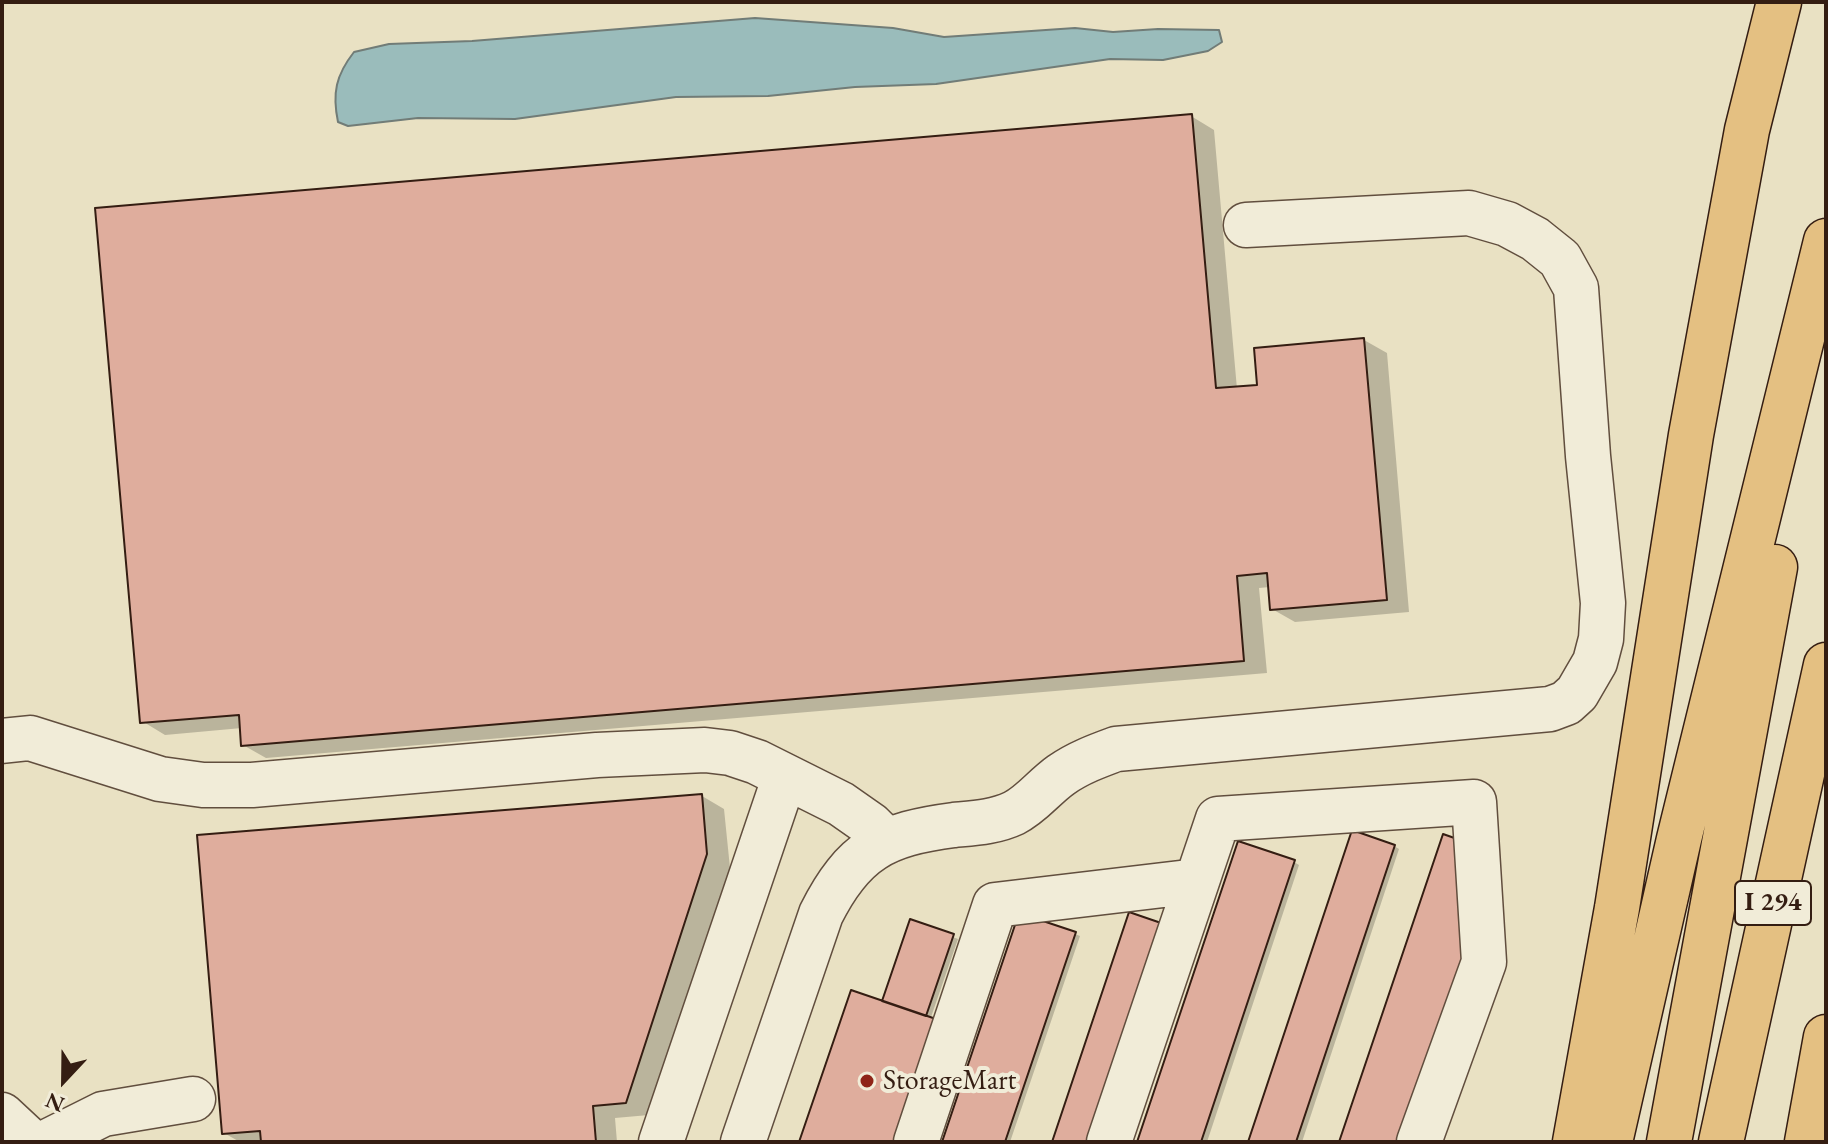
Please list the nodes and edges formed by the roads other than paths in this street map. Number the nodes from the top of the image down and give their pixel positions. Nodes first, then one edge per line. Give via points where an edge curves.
1 (1779, 2) edge
2 (1246, 225) dead end
3 (1826, 241) edge
4 (1816, 288) junction
5 (1826, 665) edge
6 (2, 741) edge
7 (785, 776) junction
8 (886, 840) junction
9 (1197, 881) junction
10 (1826, 1037) edge
11 (193, 1099) dead end
12 (2, 1115) edge
13 (31, 1142) edge
14 (47, 1142) edge
15 (661, 1142) edge
16 (743, 1142) edge
17 (916, 1142) edge
18 (1109, 1142) edge
19 (1419, 1142) edge
20 (1575, 1142) edge
21 (1610, 1142) edge
22 (1669, 1142) edge
23 (1721, 1142) edge
24 (1807, 1142) edge

1 - 20 highway via 1747,130 1691,435
2 - 8 street via 1469,213 1507,224 1560,259 1576,288 1603,603 1601,639 1586,679 1566,703 1550,709 1116,749 1059,776 1016,812 995,821 930,828
3 - 4 highway
4 - 21 highway
4 - 22 highway via 1803,417
5 - 23 highway, I 294
6 - 7 street via 30,738 119,768 203,785 705,750 730,753
7 - 8 street via 841,804
7 - 15 street
8 - 16 street via 857,860 821,914
9 - 17 street via 995,905
9 - 18 street
9 - 19 street via 1218,819 1474,802 1484,962
10 - 24 highway
11 - 14 street via 103,1114
12 - 13 street

